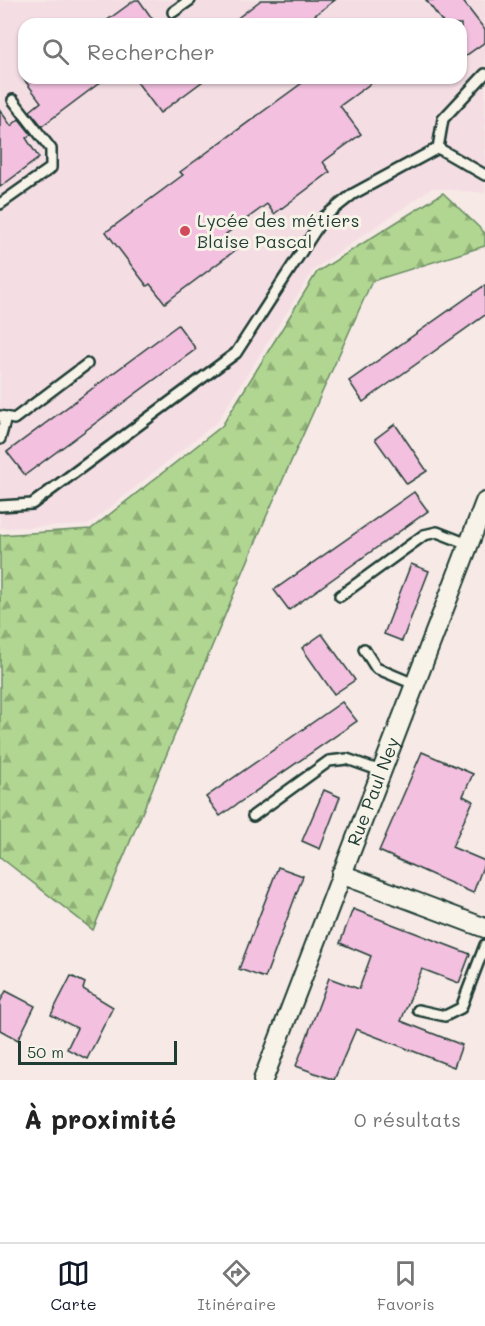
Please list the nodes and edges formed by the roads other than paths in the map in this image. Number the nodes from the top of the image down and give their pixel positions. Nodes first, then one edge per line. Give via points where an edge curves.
1 (190, 0) edge
2 (173, 12) dead end
3 (485, 74) edge
4 (13, 100) dead end
5 (438, 148) junction
6 (485, 175) edge
7 (0, 204) edge
8 (87, 364) dead end
9 (3, 417) edge
10 (0, 439) edge
11 (485, 502) edge
12 (0, 506) edge
13 (468, 544) junction
14 (340, 596) dead end
15 (364, 649) dead end
16 (414, 684) junction
17 (381, 771) junction
18 (254, 816) dead end
19 (341, 874) junction
20 (485, 928) edge
21 (485, 945) edge
22 (418, 1010) dead end
23 (263, 1080) edge

1 - 2 lane
3 - 5 lane via 443,119
4 - 7 lane via 51,149 51,168
5 - 6 lane
5 - 12 lane via 353,194 324,217 236,354 32,504
8 - 9 lane via 14,418
9 - 10 lane
11 - 13 street, Rue Paul Ney
13 - 14 lane via 437,532 424,535
13 - 16 street, Rue Paul Ney
15 - 16 lane via 376,668
16 - 17 street, Rue Paul Ney
17 - 18 lane via 347,759 329,761
17 - 19 street, Rue Paul Ney
19 - 20 street
19 - 23 street, Rue Paul Ney
21 - 22 lane via 461,1008 445,1016

